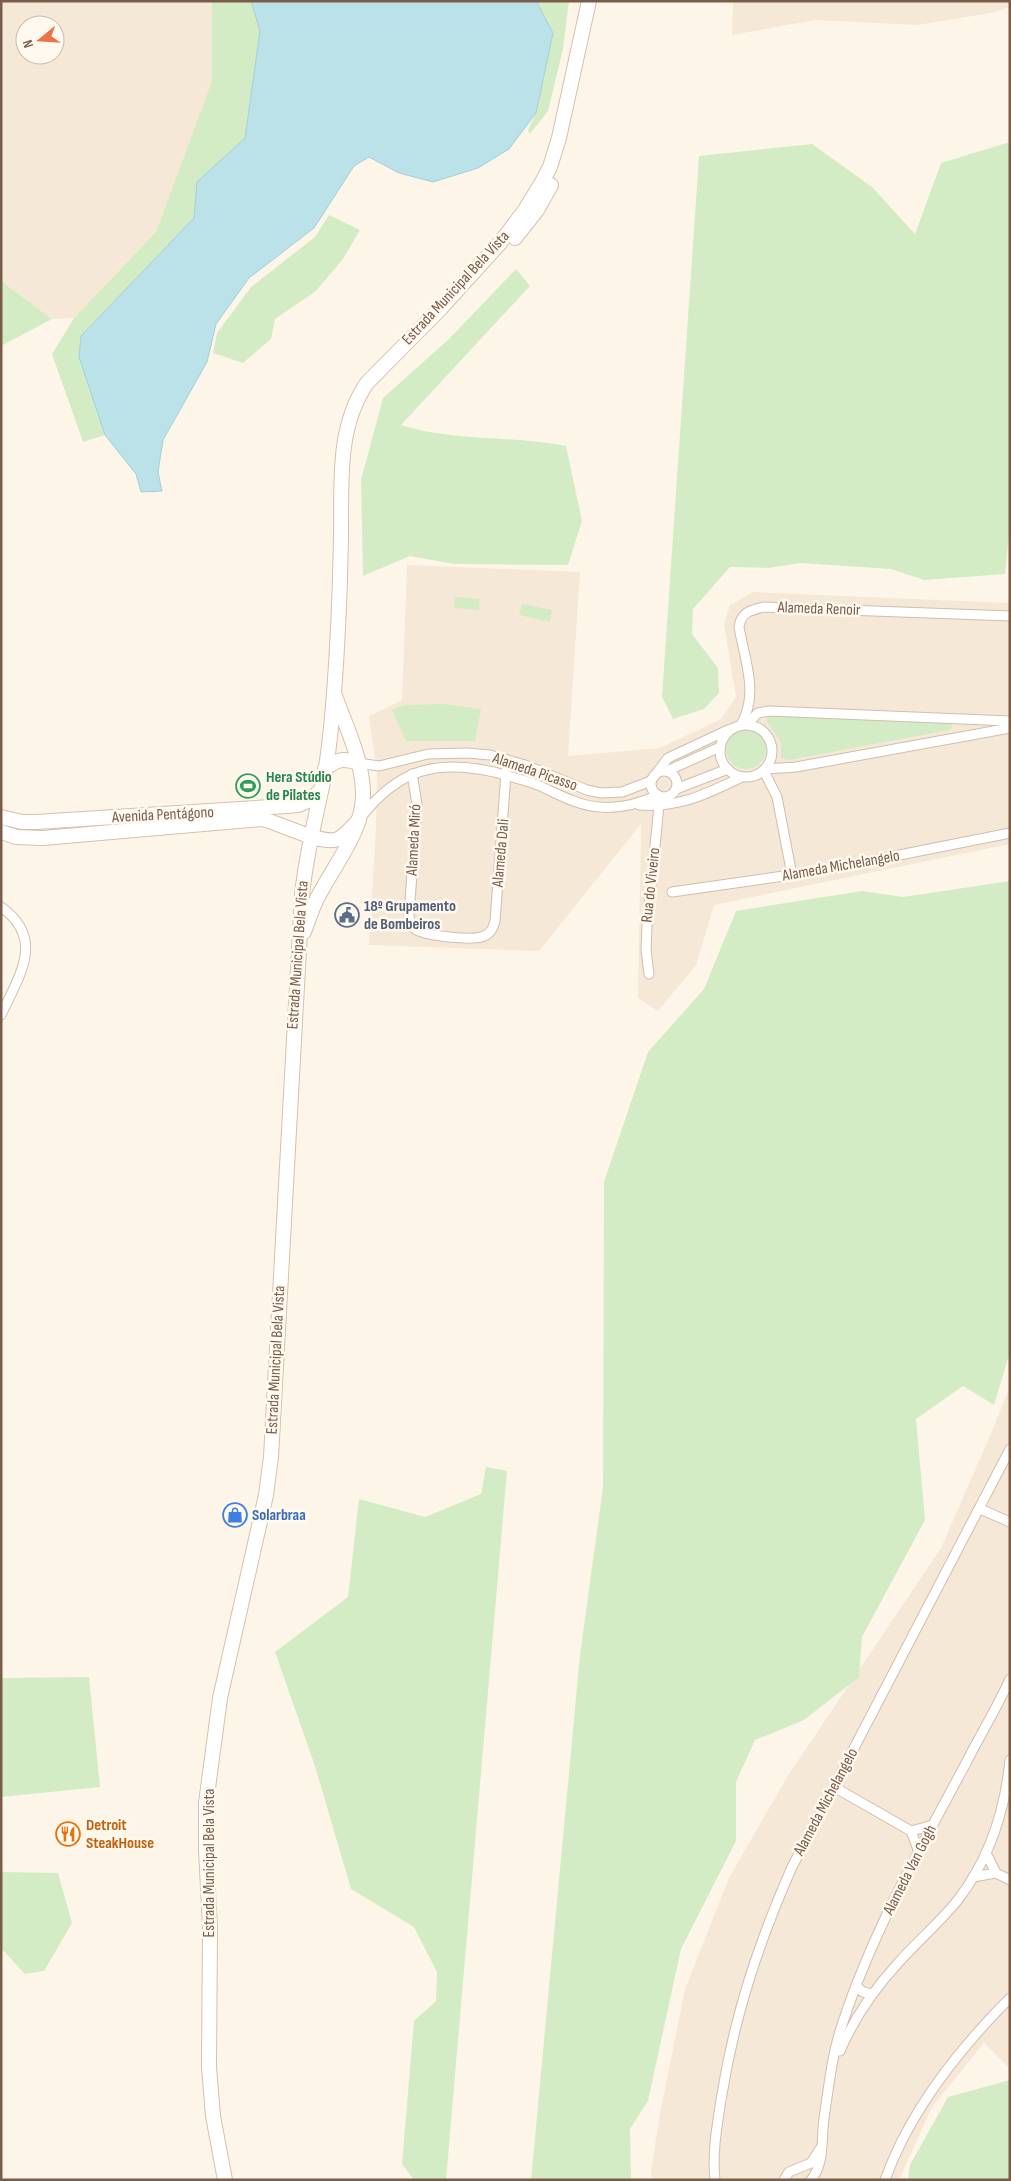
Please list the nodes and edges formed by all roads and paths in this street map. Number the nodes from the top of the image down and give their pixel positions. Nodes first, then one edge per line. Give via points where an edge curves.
1 (589, 1) edge
2 (1010, 616) edge
3 (334, 693) junction
4 (955, 718) junction
5 (1010, 721) edge
6 (740, 726) junction
7 (1010, 728) edge
8 (956, 736) junction
9 (720, 747) junction
10 (507, 760) junction
11 (358, 763) junction
12 (325, 769) junction
13 (728, 769) junction
14 (765, 770) junction
15 (667, 771) junction
16 (412, 774) junction
17 (507, 776) junction
18 (742, 777) junction
19 (652, 780) junction
20 (676, 789) junction
21 (321, 790) junction
22 (659, 796) junction
23 (636, 805) junction
24 (659, 806) junction
25 (1, 817) edge
26 (359, 820) junction
27 (1, 832) edge
28 (1010, 833) edge
29 (311, 836) junction
30 (792, 875) junction
31 (672, 892) dead end
32 (1, 907) edge
33 (480, 938) joint
34 (298, 949) junction
35 (649, 974) dead end
36 (1, 1014) edge
37 (1010, 1449) edge
38 (980, 1509) junction
39 (1010, 1522) edge
40 (1010, 1679) edge
41 (1008, 1688) edge
42 (1010, 1760) edge
43 (834, 1788) junction
44 (933, 1825) junction
45 (911, 1831) junction
46 (919, 1852) junction
47 (986, 1853) junction
48 (996, 1873) junction
49 (973, 1877) junction
50 (1010, 1880) edge
51 (856, 1986) junction
52 (872, 1994) junction
53 (1010, 1998) edge
54 (832, 2069) junction
55 (821, 2147) junction
56 (225, 2180) edge
57 (714, 2180) edge
58 (784, 2180) edge
59 (811, 2180) edge
60 (885, 2180) edge

1 - 3 main road, Estrada Municipal Bela Vista via 564,152 546,195 516,237 447,314 376,385 362,407 354,440 341,535
2 - 6 street, Alameda Renoir via 764,607 748,611 739,627 751,689 750,702
3 - 11 main road, Alameda Picasso
3 - 12 main road, Estrada Municipal Bela Vista
4 - 5 street
4 - 6 street via 769,711 758,713
4 - 8 street via 959,728
6 - 9 street via 726,733
6 - 14 street via 757,726 769,737 773,752
6 - 19 street via 668,758
7 - 8 street, Alameda Picasso
8 - 14 street, Alameda Picasso
9 - 13 street via 720,755
9 - 15 street
10 - 11 street, Alameda Picasso via 490,755 447,752 413,756 386,765
10 - 17 street, Alameda Dali
10 - 19 street, Alameda Picasso via 601,793 622,792
11 - 12 main road via 341,759
11 - 26 main road, Alameda Picasso via 363,793
12 - 21 main road, Estrada Municipal Bela Vista
13 - 18 street
13 - 20 street
14 - 18 street, Alameda Picasso via 754,776
14 - 30 street via 777,796
15 - 19 street via 658,772
15 - 20 street via 676,778
16 - 17 street, Alameda Picasso via 439,766 457,766
16 - 26 street, Alameda Picasso via 381,794
16 - 33 street, Alameda Miró via 417,804 410,922 414,929 428,935
17 - 23 street, Alameda Picasso via 586,805
17 - 33 street, Alameda Dali via 495,921 490,933
18 - 24 street, Alameda Picasso via 686,801
19 - 22 street via 652,788
20 - 22 street via 671,795
21 - 25 main road, Avenida Pentágono via 298,805 253,809 36,822
21 - 29 main road, Estrada Municipal Bela Vista
22 - 23 street, Alameda Picasso
22 - 24 street, Rua do Viveiro
23 - 24 street, Alameda Picasso
24 - 35 street, Rua do Viveiro via 647,925
26 - 29 main road, Avenida Pentágono via 336,840
26 - 34 main road, Alameda Picasso via 319,893
27 - 29 main road, Avenida Pentágono via 16,837 42,838 262,819
28 - 30 street, Alameda Michelangelo
29 - 34 main road, Estrada Municipal Bela Vista via 303,877
30 - 31 street, Alameda Michelangelo
32 - 36 street via 15,918 21,928 26,952 25,964
34 - 56 main road, Estrada Municipal Bela Vista via 271,1456 266,1495 220,1698 206,1803 210,1928 209,2067 213,2116
37 - 38 street, Alameda Michelangelo
38 - 39 street
38 - 43 street, Alameda Michelangelo
40 - 41 street, Alameda Van Gogh
41 - 44 street, Alameda Van Gogh
42 - 47 street, Alameda Van Gogh via 1002,1807
43 - 45 street
43 - 57 street, Alameda Michelangelo via 776,1903 738,2013 719,2114
44 - 45 street
44 - 46 street, Alameda Van Gogh
45 - 46 street
46 - 51 street, Alameda Van Gogh via 882,1924
47 - 48 street
47 - 49 street, Alameda Van Gogh
48 - 49 street
48 - 50 street
49 - 52 street, Alameda Van Gogh via 958,1900
51 - 52 street
51 - 54 street, Alameda Van Gogh via 842,2025
52 - 54 street, Alameda Van Gogh
53 - 60 street via 945,2071 904,2137
54 - 55 street, Alameda Van Gogh
55 - 58 street via 811,2163 789,2172
55 - 59 street, Alameda Van Gogh via 819,2166

